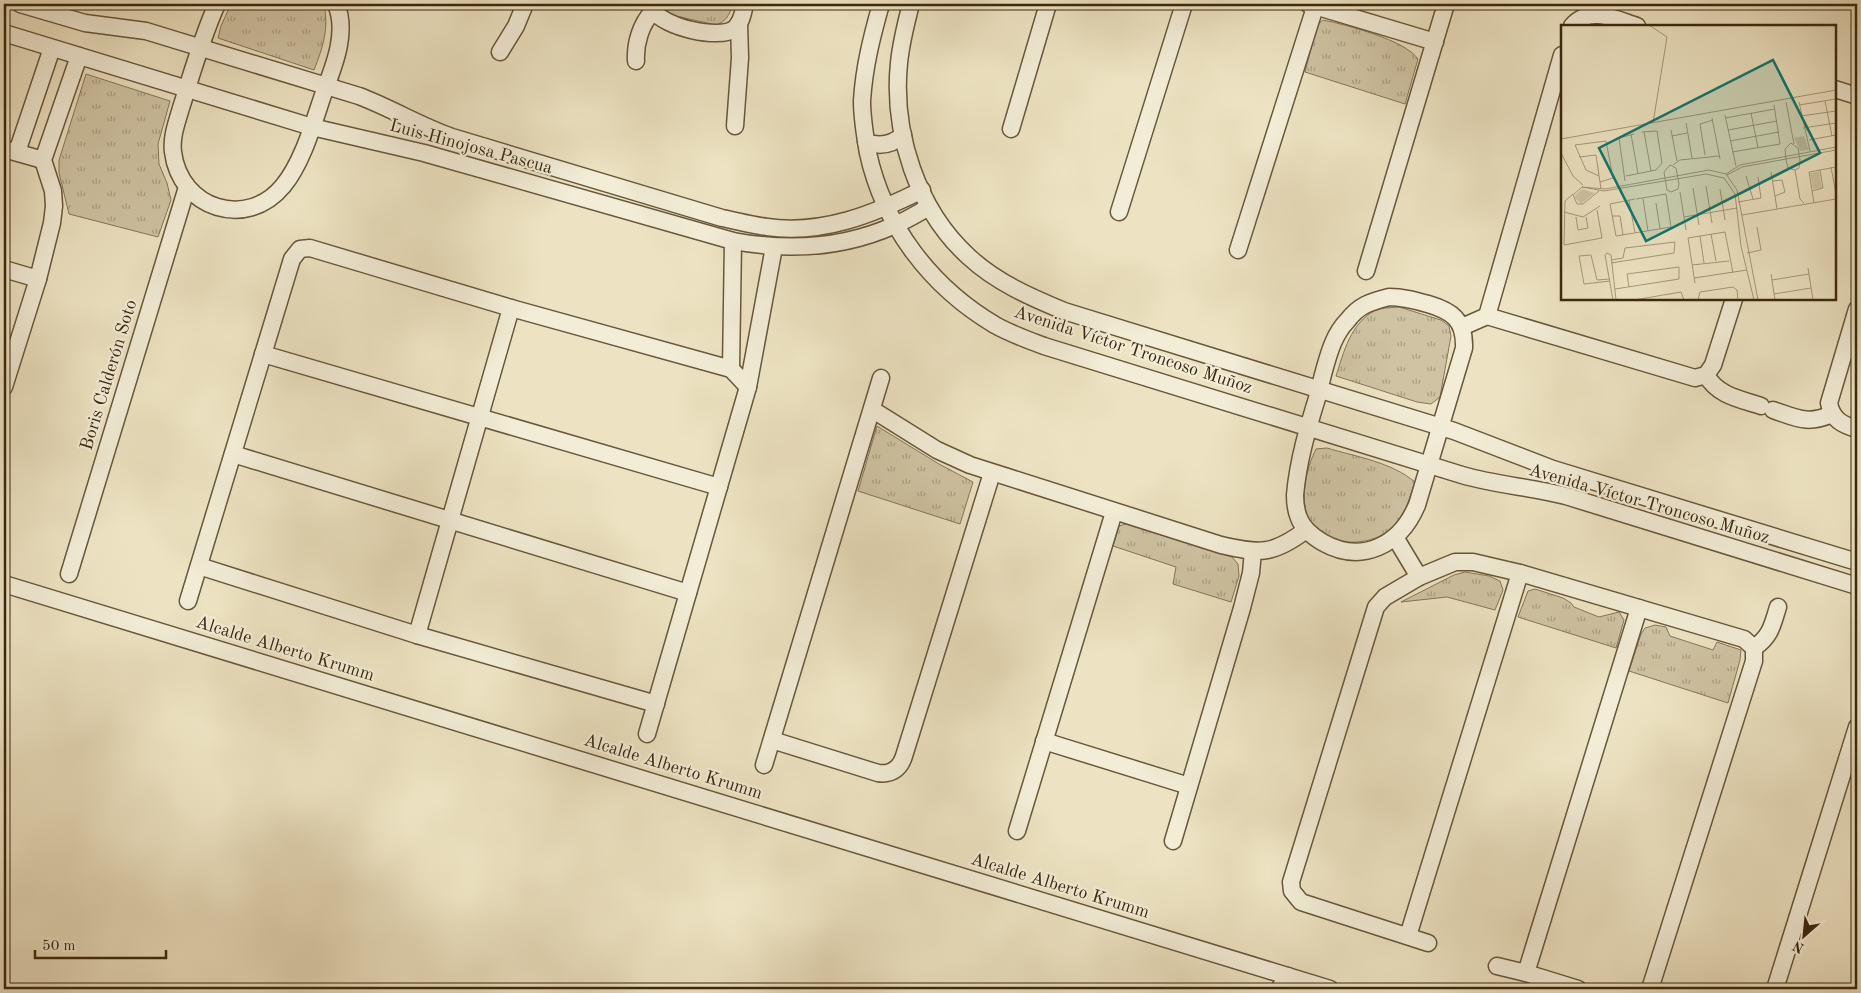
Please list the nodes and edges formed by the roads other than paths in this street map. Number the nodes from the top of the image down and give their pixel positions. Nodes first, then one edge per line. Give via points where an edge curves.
1 (20, 4) edge
2 (218, 4) edge
3 (336, 4) edge
4 (524, 4) edge
5 (745, 4) edge
6 (881, 4) edge
7 (911, 4) edge
8 (1048, 4) edge
9 (1184, 4) edge
10 (1313, 4) edge
11 (1446, 4) edge
12 (652, 7) edge
13 (739, 23) junction
14 (1573, 25) edge
15 (1633, 25) edge
16 (4, 33) edge
17 (1435, 42) junction
18 (52, 48) junction
19 (201, 48) junction
20 (500, 52) dead end
21 (79, 56) junction
22 (1561, 58) edge
23 (636, 61) dead end
24 (326, 86) junction
25 (1836, 89) edge
26 (187, 90) junction
27 (1857, 96) edge
28 (735, 126) dead end
29 (312, 127) junction
30 (1011, 129) dead end
31 (903, 135) junction
32 (866, 142) junction
33 (10, 150) edge
34 (43, 160) junction
35 (187, 187) junction
36 (922, 190) junction
37 (929, 207) junction
38 (887, 208) junction
39 (1119, 212) dead end
40 (895, 225) junction
41 (733, 241) junction
42 (774, 247) junction
43 (1238, 250) dead end
44 (4, 268) edge
45 (1366, 271) dead end
46 (38, 279) junction
47 (1734, 300) edge
48 (511, 308) junction
49 (1857, 309) edge
50 (1487, 316) junction
51 (1462, 327) junction
52 (264, 354) junction
53 (731, 369) junction
54 (1706, 375) junction
55 (881, 378) dead end
56 (4, 387) edge
57 (748, 387) junction
58 (1319, 389) junction
59 (872, 410) junction
60 (1832, 414) junction
61 (480, 418) junction
62 (1441, 427) junction
63 (1308, 428) junction
64 (1857, 430) edge
65 (233, 454) junction
66 (1430, 464) junction
67 (992, 473) junction
68 (719, 487) junction
69 (1114, 512) junction
70 (449, 522) junction
71 (1306, 530) junction
72 (1395, 537) junction
73 (1252, 551) junction
74 (1857, 562) edge
75 (198, 566) junction
76 (1520, 573) junction
77 (69, 574) dead end
78 (1419, 577) junction
79 (4, 584) edge
80 (1857, 586) edge
81 (688, 593) junction
82 (188, 601) dead end
83 (1778, 607) dead end
84 (1639, 608) junction
85 (417, 635) junction
86 (1754, 648) junction
87 (656, 704) junction
88 (1857, 727) edge
89 (648, 734) dead end
90 (772, 740) junction
91 (1044, 741) junction
92 (764, 765) dead end
93 (1189, 786) junction
94 (1017, 831) dead end
95 (1174, 841) dead end
96 (1408, 936) junction
97 (1428, 944) dead end
98 (1497, 966) dead end
99 (1526, 973) junction
100 (1284, 983) edge
101 (1330, 989) edge
102 (1578, 989) edge
103 (1650, 989) edge
104 (1775, 989) edge

1 - 19 street, Luis Hinojosa Pascua via 85,23 146,31
2 - 19 street
3 - 24 street via 341,32
4 - 20 street via 516,26
5 - 13 street
6 - 32 street, Avenida Víctor Troncoso Muñoz via 870,45 862,102
7 - 31 street, Avenida Víctor Troncoso Muñoz via 899,63 898,102
8 - 30 street
9 - 39 street
10 - 17 street
10 - 43 street
11 - 17 street
12 - 13 street via 665,21 708,33 724,33
12 - 23 street via 637,45
13 - 28 street
14 - 15 street via 1582,17 1594,14
16 - 18 street, Luis Hinojosa Pascua
17 - 45 street
18 - 21 street, Luis Hinojosa Pascua
18 - 33 street
19 - 24 street, Luis Hinojosa Pascua
19 - 26 street
21 - 26 street, Luis Hinojosa Pascua
21 - 34 street
22 - 50 street
24 - 29 street
24 - 38 street, Luis Hinojosa Pascua via 375,102 452,137 722,218 778,228 808,227 836,223
25 - 27 street
26 - 29 street, Luis Hinojosa Pascua
26 - 35 street via 172,138 175,164
29 - 35 street via 290,177 261,203 242,208 222,208 209,205
29 - 41 street, Luis Hinojosa Pascua via 432,155
31 - 32 street via 886,145
31 - 36 street, Avenida Víctor Troncoso Muñoz
32 - 38 street, Avenida Víctor Troncoso Muñoz via 873,173
33 - 34 street
34 - 46 street via 53,191 54,206
35 - 77 street, Boris Calderón Soto
36 - 37 street, Avenida Víctor Troncoso Muñoz
36 - 38 street, Luis Hinojosa Pascua
37 - 40 street, Luis Hinojosa Pascua
37 - 58 street, Avenida Víctor Troncoso Muñoz via 950,237 969,256 1004,282 1042,302
38 - 40 street, Avenida Víctor Troncoso Muñoz
40 - 42 street, Luis Hinojosa Pascua via 832,243
40 - 63 street, Avenida Víctor Troncoso Muñoz via 942,286 998,326 1044,346
41 - 42 street, Luis Hinojosa Pascua
41 - 53 street
42 - 57 street
44 - 46 street
46 - 56 street
47 - 54 street via 1713,365
48 - 52 street via 305,248 292,259
48 - 53 street
48 - 61 street
49 - 60 street via 1830,396
50 - 51 street
50 - 54 street via 1695,378
51 - 58 street via 1450,313 1405,297 1367,303 1347,321 1333,342
51 - 62 street via 1464,348
52 - 61 street
52 - 65 street
53 - 57 street
54 - 60 street via 1721,392 1805,420 1813,421
55 - 59 street
57 - 68 street
58 - 62 street, Avenida Víctor Troncoso Muñoz
58 - 63 street
59 - 67 street via 937,450
59 - 90 street
60 - 64 street via 1839,422
61 - 68 street
61 - 70 street
62 - 66 street
62 - 74 street, Avenida Víctor Troncoso Muñoz via 1553,469
63 - 66 street, Avenida Víctor Troncoso Muñoz
63 - 71 street via 1295,498 1299,519
65 - 70 street
65 - 75 street
66 - 72 street via 1412,517
66 - 80 street, Avenida Víctor Troncoso Muñoz via 1490,483 1566,496
67 - 69 street
67 - 90 street via 899,767 889,773 878,773
68 - 81 street
69 - 73 street via 1221,545
69 - 91 street
70 - 81 street
70 - 85 street
71 - 72 street via 1342,551 1372,550
71 - 73 street via 1284,545 1263,552
72 - 78 street
73 - 93 street via 1252,573
75 - 82 street
75 - 85 street
76 - 78 street via 1464,562 1448,564
76 - 84 street
76 - 96 street
78 - 96 street via 1385,597 1376,607 1291,882 1292,892 1301,902
79 - 100 street, Alcalde Alberto Krumm
81 - 87 street
83 - 86 street via 1769,634
84 - 86 street via 1744,639
84 - 99 street
85 - 87 street
86 - 103 street via 1754,661
87 - 89 street
88 - 104 street
90 - 92 street
91 - 93 street
91 - 94 street
93 - 95 street
96 - 97 street
98 - 99 street
99 - 102 street
100 - 101 street, Alcalde Alberto Krumm

